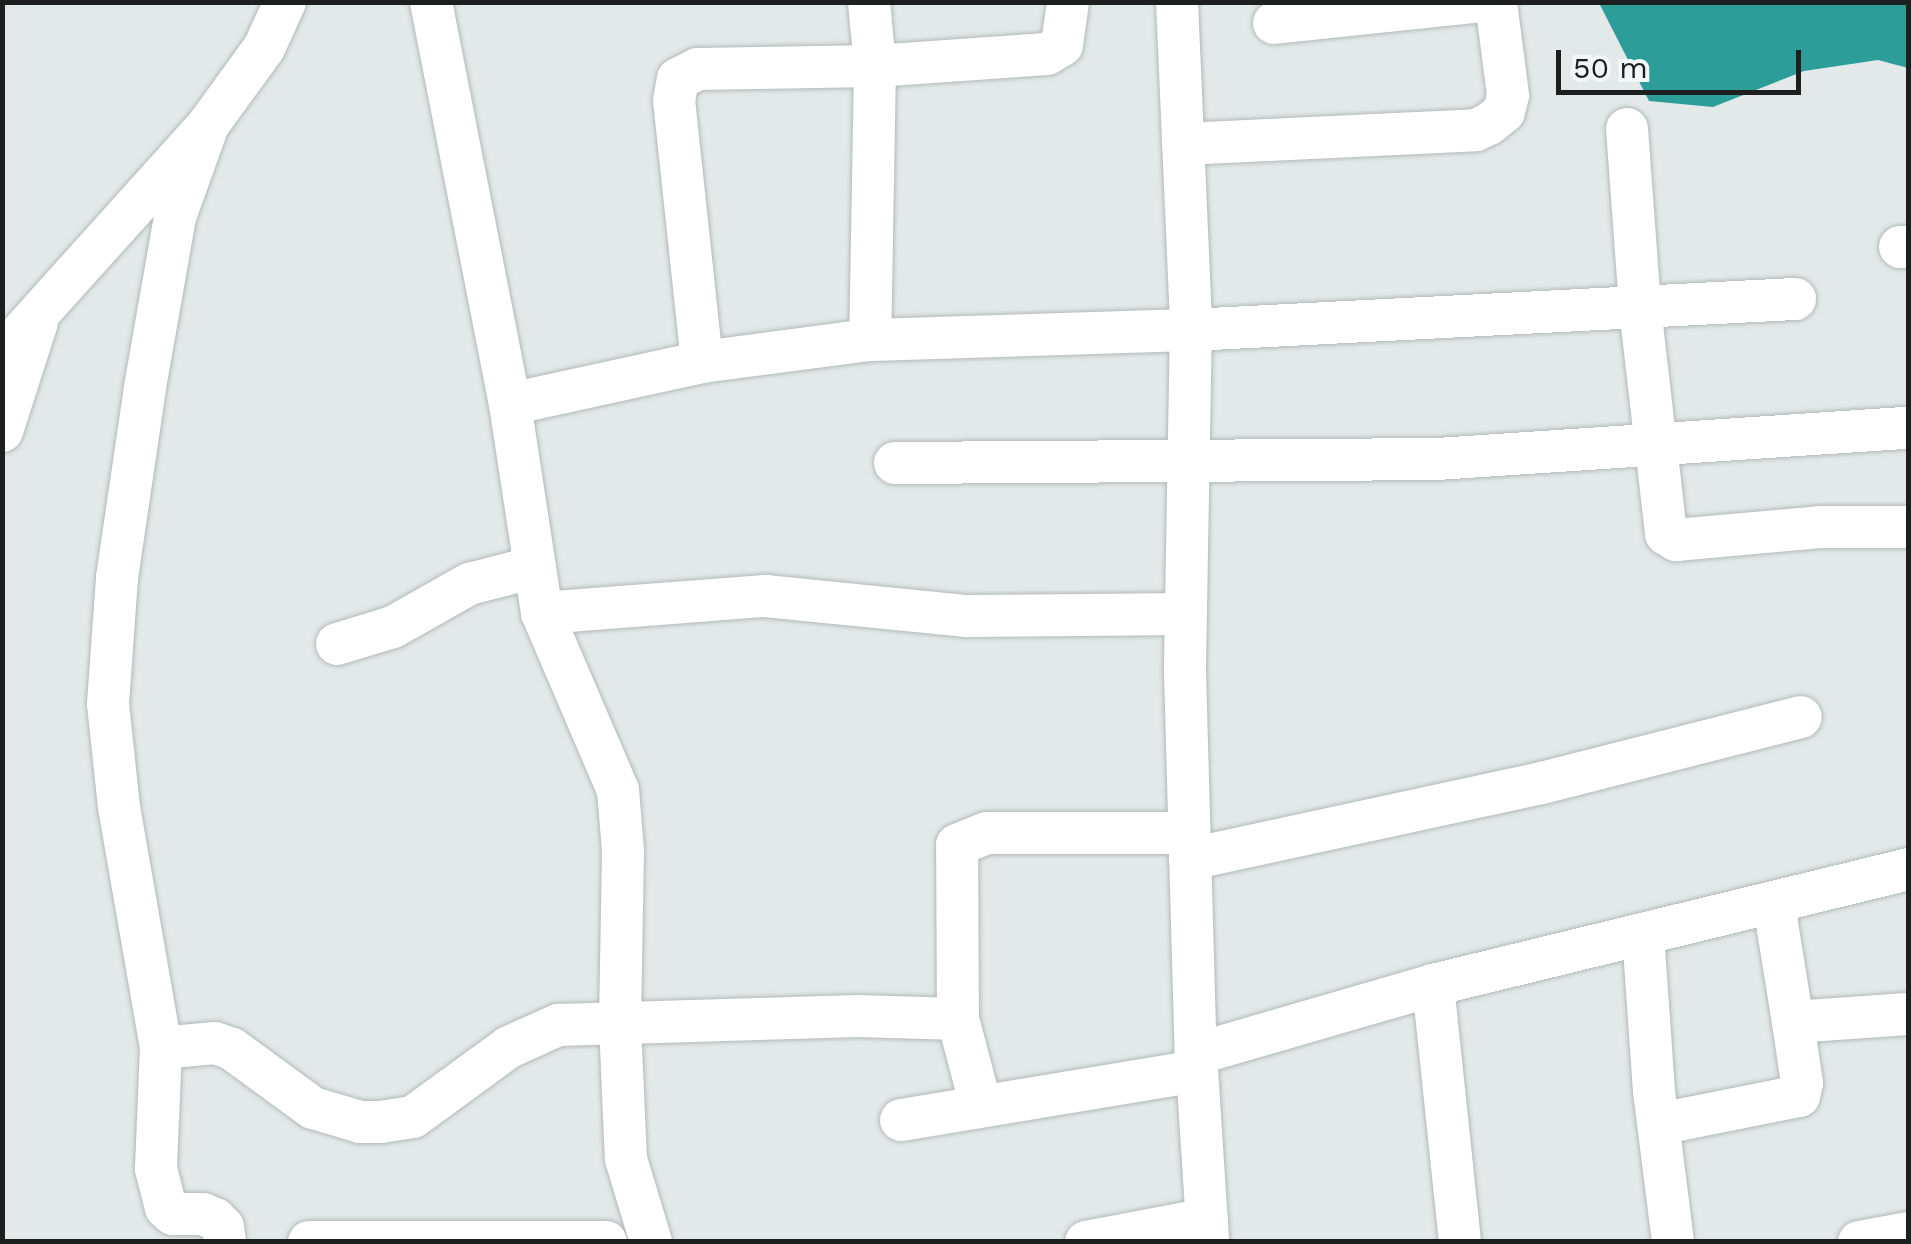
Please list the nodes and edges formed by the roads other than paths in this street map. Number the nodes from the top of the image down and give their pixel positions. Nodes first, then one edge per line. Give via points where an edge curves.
1 (286, 2) edge
2 (431, 2) edge
3 (869, 2) edge
4 (1068, 2) edge
5 (1177, 2) edge
6 (1473, 2) edge
7 (1496, 2) edge
8 (1274, 23) dead end
9 (875, 66) junction
10 (208, 125) junction
11 (1628, 130) dead end
12 (1183, 144) junction
13 (1795, 299) dead end
14 (1640, 308) junction
15 (40, 312) junction
16 (1191, 330) junction
17 (870, 340) junction
18 (2, 354) edge
19 (702, 362) junction
20 (510, 404) junction
21 (1908, 428) edge
22 (2, 431) edge
23 (1657, 444) junction
24 (895, 463) dead end
25 (1190, 463) junction
26 (1908, 527) edge
27 (535, 567) junction
28 (542, 613) junction
29 (1186, 614) junction
30 (337, 644) dead end
31 (1801, 717) dead end
32 (1190, 846) junction
33 (1908, 869) edge
34 (1774, 904) junction
35 (1644, 934) junction
36 (1434, 985) junction
37 (1908, 1014) edge
38 (958, 1018) junction
39 (1793, 1022) junction
40 (620, 1024) junction
41 (162, 1048) junction
42 (1196, 1063) junction
43 (981, 1106) junction
44 (901, 1120) dead end
45 (1659, 1124) junction
46 (1207, 1230) edge
47 (1908, 1233) edge
48 (224, 1242) edge
49 (310, 1242) edge
50 (606, 1242) edge
51 (651, 1242) edge
52 (1086, 1242) edge
53 (1460, 1242) edge
54 (1673, 1242) edge
55 (1859, 1242) edge

1 - 10 street via 264,48
2 - 20 street
3 - 9 street
4 - 9 street via 1062,44 1052,52
5 - 12 street
6 - 8 street
7 - 12 street via 1508,95 1504,112 1489,124
9 - 17 street
9 - 19 street via 698,69 678,80 674,101
10 - 15 street
10 - 41 street via 175,217 155,331 116,578 108,704 119,807
11 - 14 street
12 - 16 street
13 - 14 street
14 - 16 street
14 - 23 street
15 - 18 street
15 - 22 street
16 - 17 street
16 - 25 street
17 - 19 street
19 - 20 street
20 - 27 street
21 - 23 street
23 - 25 street via 1436,459
23 - 26 street via 1669,538
24 - 25 street
25 - 29 street
27 - 28 street
27 - 30 street via 469,584 393,627
28 - 29 street via 766,596 968,616
28 - 40 street via 618,790 625,932
29 - 32 street
31 - 32 street via 1542,783
32 - 38 street via 987,833 964,840 956,851
32 - 42 street
33 - 34 street
34 - 35 street
34 - 39 street
35 - 36 street
35 - 45 street
36 - 42 street
36 - 53 street
37 - 39 street
38 - 40 street
38 - 43 street
39 - 45 street via 1799,1096
40 - 41 street via 558,1025 533,1034 413,1116 381,1122 313,1108 232,1048
40 - 51 street via 626,1160
41 - 48 street via 156,1168 166,1208 215,1219
42 - 43 street
42 - 46 street
43 - 44 street
45 - 54 street
46 - 52 street
47 - 55 street
49 - 50 street

